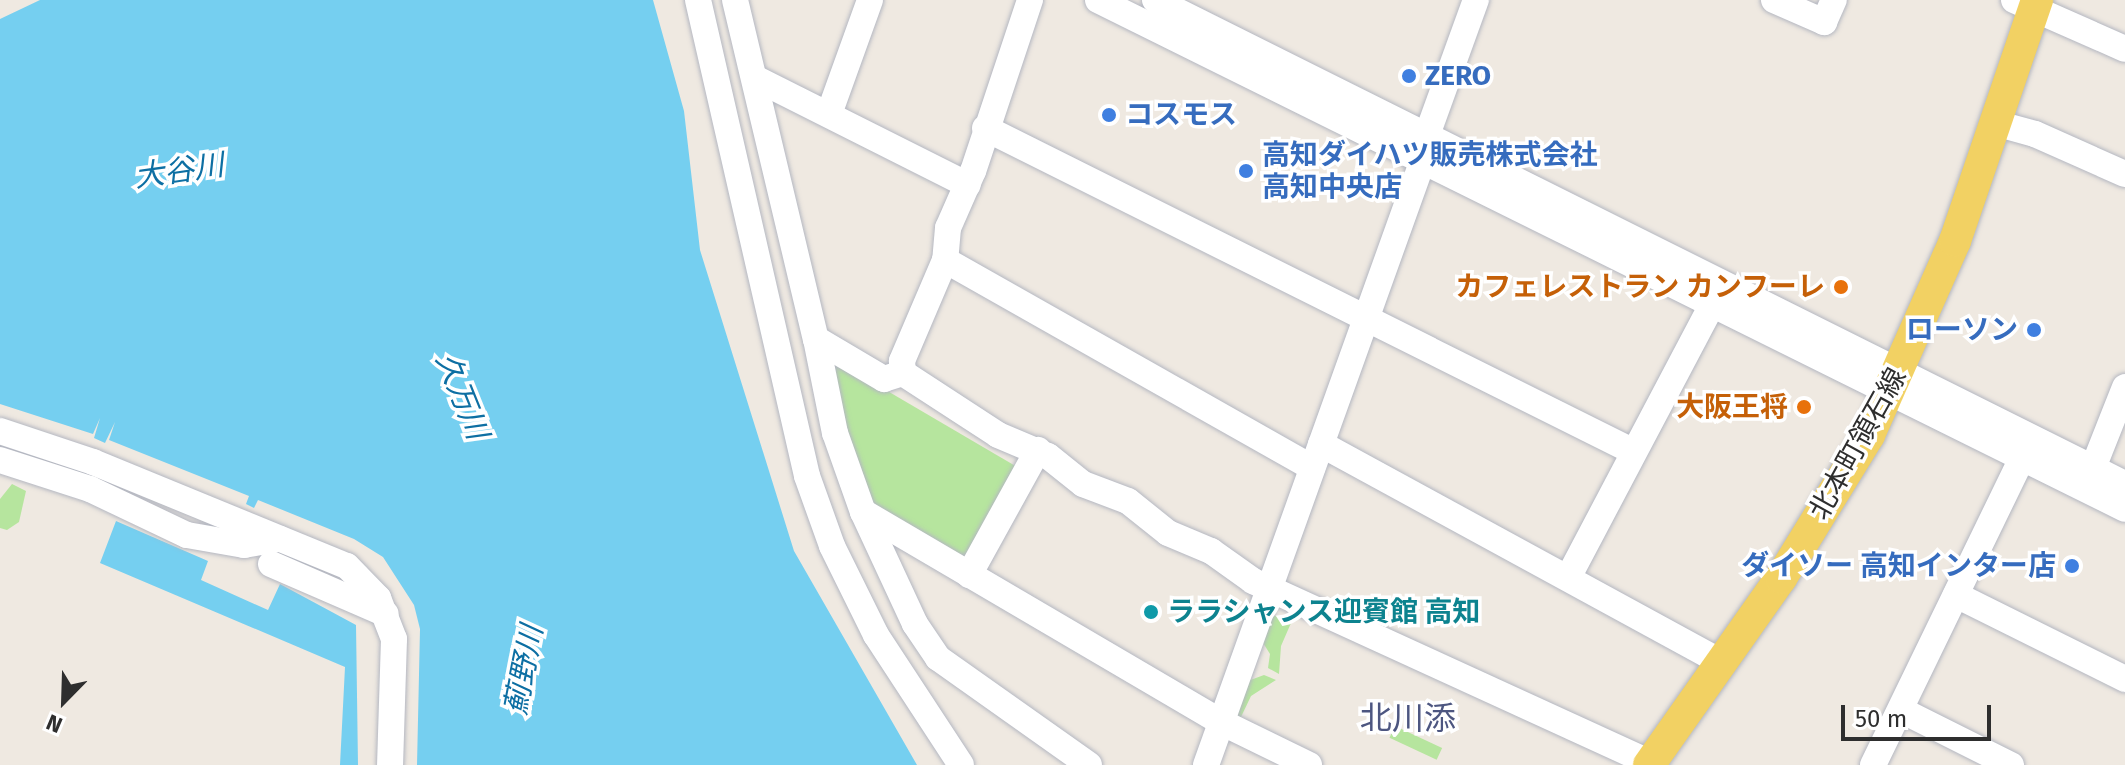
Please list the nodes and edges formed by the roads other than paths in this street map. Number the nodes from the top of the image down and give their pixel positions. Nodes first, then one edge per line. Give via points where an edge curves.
1 (698, 0) edge
2 (735, 0) edge
3 (870, 0) edge
4 (1030, 0) edge
5 (1098, 0) edge
6 (1155, 0) edge
7 (1774, 0) edge
8 (1834, 0) edge
9 (1467, 3) edge
10 (2028, 3) edge
11 (2125, 49) edge
12 (755, 78) junction
13 (829, 114) junction
14 (1995, 123) junction
15 (985, 128) junction
16 (1425, 148) junction
17 (2125, 174) edge
18 (968, 185) junction
19 (945, 260) junction
20 (1712, 305) junction
21 (1366, 319) junction
22 (816, 339) junction
23 (903, 373) junction
24 (1895, 381) junction
25 (2125, 387) edge
26 (0, 431) edge
27 (1038, 450) junction
28 (1632, 451) junction
29 (1317, 456) junction
30 (2022, 458) junction
31 (0, 460) edge
32 (2093, 468) junction
33 (2125, 484) edge
34 (2125, 509) edge
35 (863, 512) junction
36 (279, 539) junction
37 (271, 564) dead end
38 (969, 575) junction
39 (1569, 576) junction
40 (1268, 589) junction
41 (1956, 595) junction
42 (386, 614) junction
43 (1723, 663) junction
44 (2125, 679) edge
45 (1901, 710) junction
46 (1221, 722) junction
47 (1607, 757) edge
48 (1652, 764) edge
49 (390, 765) edge
50 (961, 765) edge
51 (1089, 765) edge
52 (1206, 765) edge
53 (1309, 765) edge
54 (1873, 765) edge
55 (2011, 765) edge

1 - 50 street via 807,476 832,546 876,635
2 - 12 street
3 - 13 street
4 - 15 street
5 - 16 street
6 - 16 street
7 - 8 street via 1824,22
9 - 16 street
10 - 11 street
10 - 14 main road, 北本町領石線
12 - 13 street
12 - 22 street
13 - 18 street
14 - 17 street via 2035,134
14 - 24 main road, 北本町領石線 via 1955,241
15 - 18 street
15 - 21 street
16 - 20 street
16 - 21 street
16 - 24 street
18 - 19 street via 948,228
19 - 23 street via 900,367
19 - 29 street
20 - 24 street
20 - 28 street
21 - 28 street
21 - 29 street
22 - 23 street via 884,379
22 - 35 street via 835,433
23 - 27 street via 998,435
24 - 30 street
24 - 32 street
24 - 43 main road, 北本町領石線 via 1828,503
25 - 32 street
26 - 36 street via 93,462
27 - 38 street
27 - 40 street via 1083,484 1128,501 1168,533 1211,551
28 - 39 street
29 - 39 street
29 - 40 street
30 - 34 street
30 - 41 street
31 - 36 street via 90,489 187,535 244,545
32 - 33 street
35 - 38 street
35 - 51 street via 915,624 938,658
36 - 42 street via 347,566
37 - 42 street
38 - 46 street
39 - 43 street
40 - 46 street
40 - 47 street via 1301,600 1341,625 1384,638 1413,658 1469,678
41 - 44 street
41 - 45 street
42 - 49 street via 394,639
43 - 48 main road, 北本町領石線
45 - 54 street
45 - 55 street
46 - 52 street
46 - 53 street
47 - 48 street

